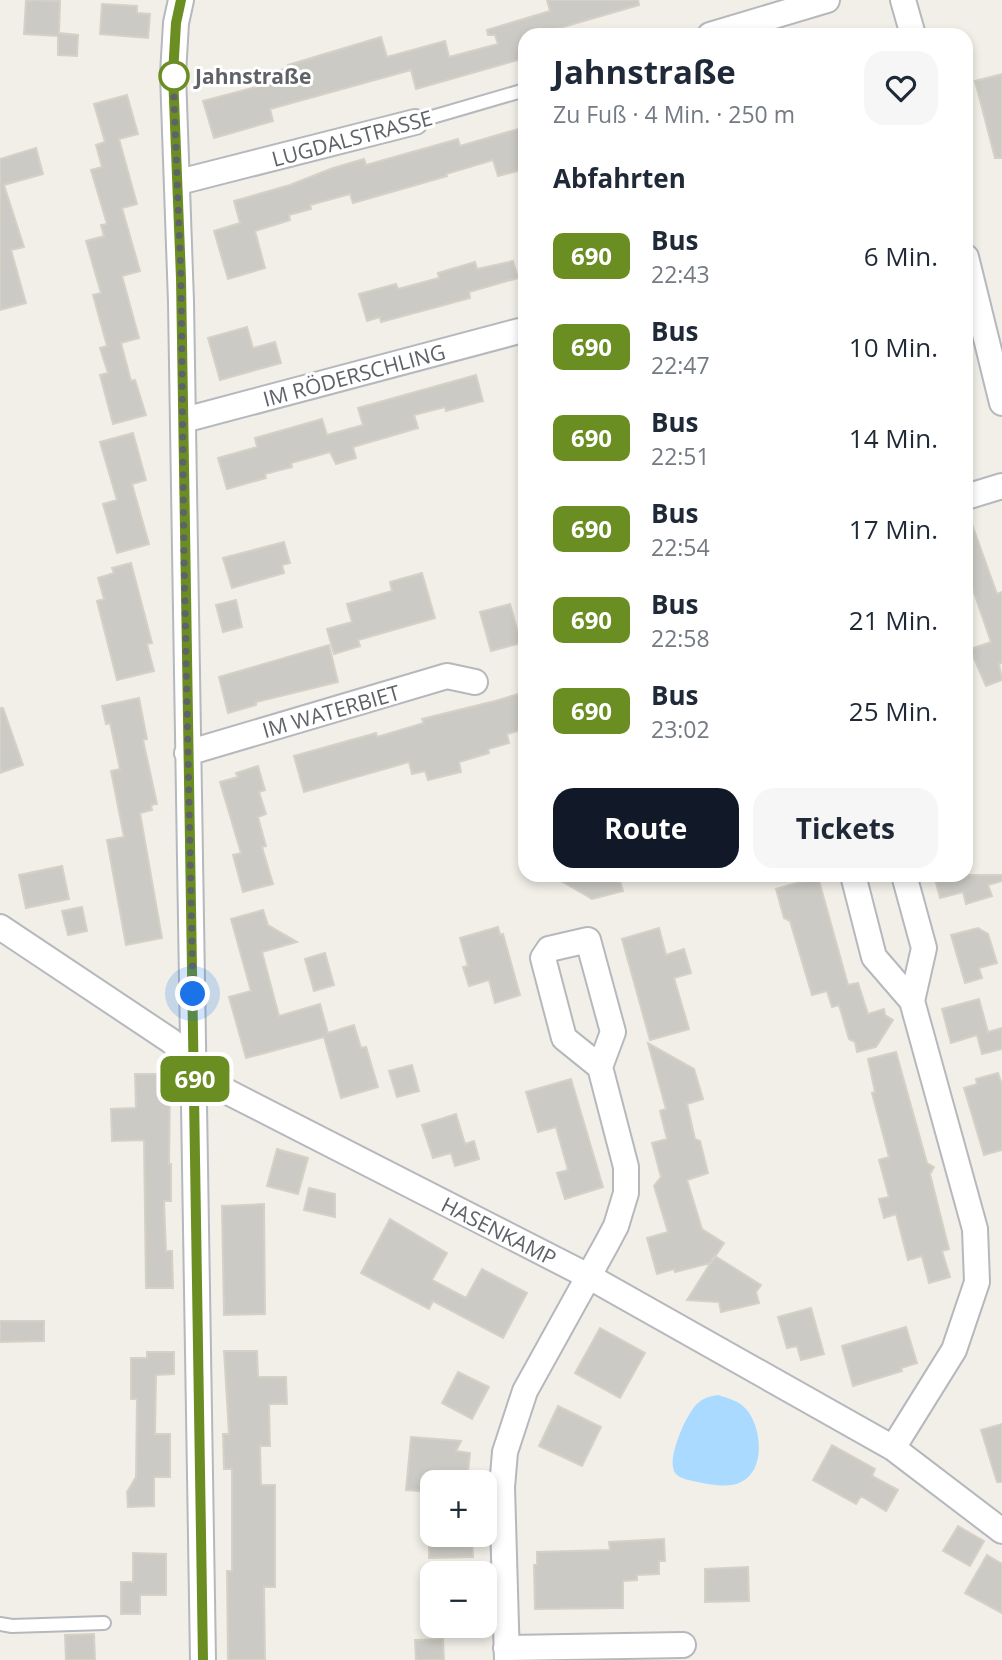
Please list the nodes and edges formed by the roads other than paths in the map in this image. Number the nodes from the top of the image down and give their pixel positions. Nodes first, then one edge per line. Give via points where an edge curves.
1 (180, 0) edge
2 (827, 0) edge
3 (903, 0) edge
4 (733, 28) edge
5 (911, 28) edge
6 (518, 92) edge
7 (415, 122) joint
8 (179, 183) junction
9 (973, 285) edge
10 (518, 331) edge
11 (1002, 403) edge
12 (184, 420) junction
13 (1002, 486) edge
14 (973, 495) edge
15 (475, 682) dead end
16 (187, 752) junction
17 (855, 882) edge
18 (906, 882) edge
19 (0, 927) edge
20 (912, 1001) junction
21 (194, 1062) junction
22 (600, 1067) junction
23 (588, 1276) junction
24 (893, 1448) junction
25 (1002, 1531) edge
26 (104, 1623) dead end
27 (0, 1624) edge
28 (683, 1645) dead end
29 (506, 1654) edge
30 (203, 1660) edge

1 - 8 street via 173,74
2 - 4 street
3 - 5 street
6 - 7 lane, LUGDALSTRASSE
7 - 8 street, LUGDALSTRASSE
8 - 12 street
9 - 11 street
10 - 12 street, IM RÖDERSCHLING
12 - 16 street
13 - 14 street
15 - 16 street, IM WATERBIET via 447,676
16 - 21 street
17 - 20 street via 874,957
18 - 20 street via 924,948
19 - 21 street, HASENKAMP via 171,1041
20 - 24 street via 975,1228 977,1282 954,1350
21 - 23 street, HASENKAMP via 220,1088
21 - 30 street
22 - 22 street via 564,1038 542,958 549,949 588,940 613,1032
22 - 23 street via 626,1167 626,1193 616,1226
23 - 24 street, HASENKAMP
23 - 29 street via 525,1391 505,1452
24 - 25 street, HASENKAMP
26 - 27 lane
28 - 29 street

